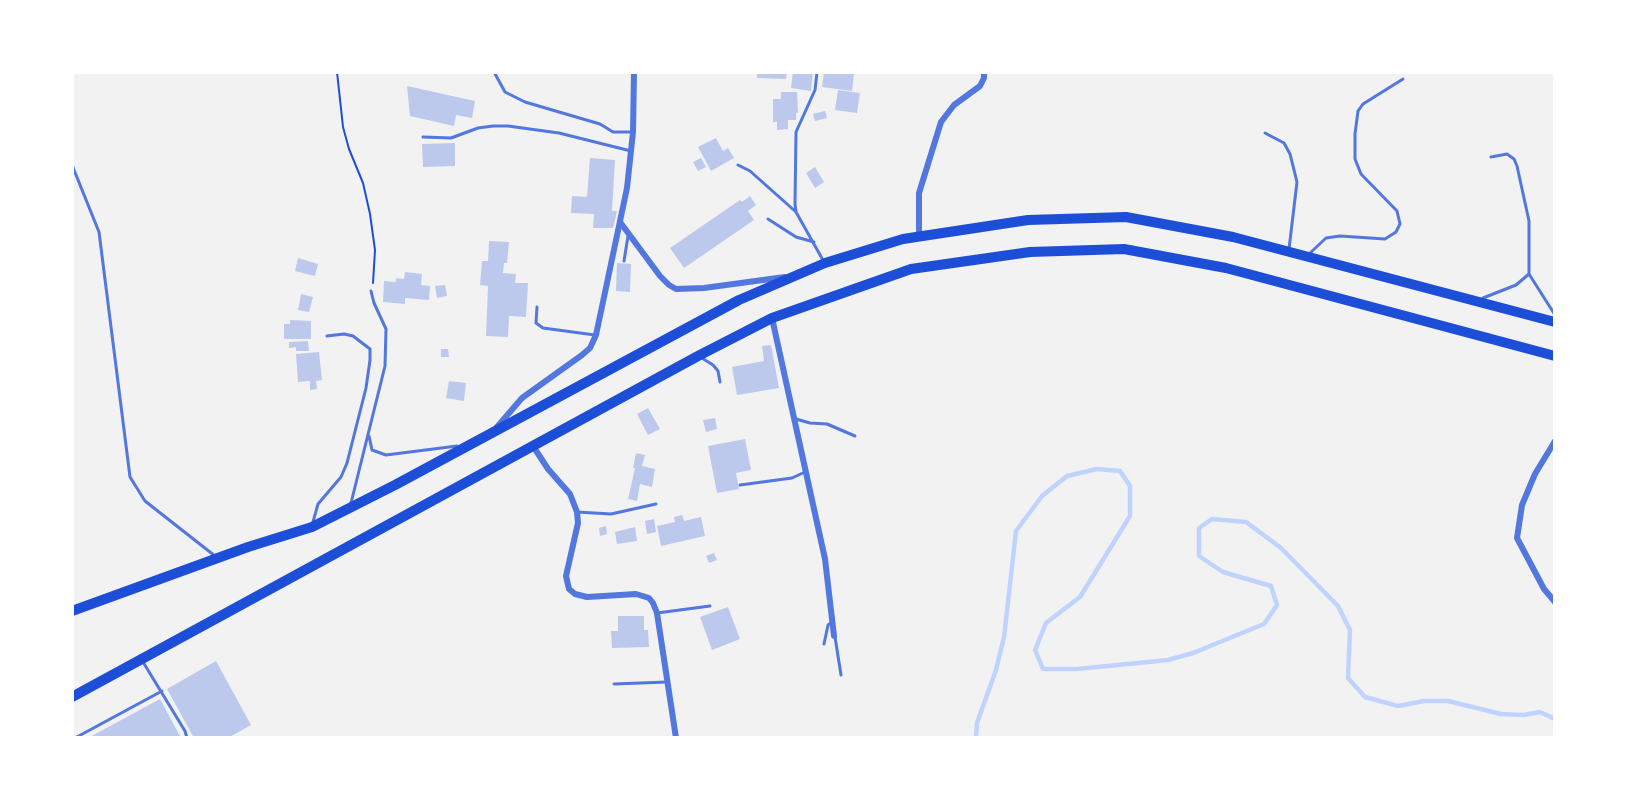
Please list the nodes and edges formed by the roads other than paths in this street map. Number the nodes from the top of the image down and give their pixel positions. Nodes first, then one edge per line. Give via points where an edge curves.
1 (494, 72) edge
2 (634, 72) edge
3 (817, 72) edge
4 (984, 72) edge
5 (1403, 79) dead end
6 (633, 132) junction
7 (1265, 133) dead end
8 (423, 137) dead end
9 (631, 151) junction
10 (1491, 157) dead end
11 (72, 165) edge
12 (738, 165) dead end
13 (796, 212) junction
14 (768, 219) dead end
15 (620, 222) junction
16 (628, 234) junction
17 (919, 236) junction
18 (814, 243) junction
19 (1289, 251) junction
20 (1308, 256) junction
21 (624, 261) dead end
22 (825, 263) junction
23 (1529, 274) junction
24 (790, 276) junction
25 (371, 291) road end
26 (1477, 301) junction
27 (537, 307) dead end
28 (1555, 315) edge
29 (772, 318) junction
30 (1555, 322) edge
31 (596, 335) junction
32 (327, 336) dead end
33 (698, 356) junction
34 (1555, 356) edge
35 (720, 382) dead end
36 (794, 418) junction
37 (493, 432) junction
38 (368, 435) junction
39 (855, 436) dead end
40 (1555, 441) edge
41 (466, 446) junction
42 (533, 446) junction
43 (806, 471) junction
44 (740, 485) dead end
45 (656, 504) dead end
46 (350, 508) junction
47 (577, 512) junction
48 (312, 526) junction
49 (218, 558) junction
50 (1555, 602) edge
51 (710, 606) dead end
52 (72, 611) edge
53 (657, 613) junction
54 (833, 620) junction
55 (834, 636) joint
56 (824, 644) dead end
57 (141, 659) junction
58 (112, 675) junction
59 (842, 675) dead end
60 (668, 682) junction
61 (614, 684) dead end
62 (72, 688) edge
63 (162, 691) junction
64 (72, 697) edge
65 (75, 738) edge
66 (187, 738) edge
67 (676, 738) edge

1 - 6 lane via 505,92 525,102 600,124 613,132
2 - 6 street
3 - 13 lane via 815,90 796,132
4 - 17 street via 980,86 954,105 940,122 919,194
5 - 20 lane via 1363,104 1354,134 1354,159 1361,174 1397,211 1400,224 1396,232 1385,239 1326,238
6 - 9 street
7 - 19 lane via 1284,144 1297,182
8 - 9 lane via 451,138 478,128 508,126 559,133
9 - 15 street
10 - 23 lane via 1507,154 1517,166 1529,221
11 - 49 lane via 99,232 130,477 145,501
12 - 13 lane
13 - 18 lane
14 - 18 lane via 796,237
15 - 16 street
15 - 31 street
16 - 21 lane
16 - 24 street via 660,276 676,288
17 - 19 highway via 1028,220 1126,217
17 - 22 highway
18 - 22 lane
19 - 20 highway
20 - 26 highway
22 - 24 highway
23 - 26 lane via 1516,285
23 - 28 lane
24 - 37 highway via 687,326
25 - 38 lane via 386,329 386,347
26 - 30 highway
27 - 31 lane via 536,323 543,328
29 - 33 highway
29 - 34 highway via 911,269 1030,252 1124,249 1226,268
29 - 36 street
31 - 37 street via 582,356 522,398
32 - 48 lane via 353,336 370,350 370,360 344,470 318,504
33 - 35 lane via 713,364
33 - 42 highway
36 - 39 lane via 827,424
36 - 43 street
37 - 41 highway
38 - 41 lane via 372,450 386,455
38 - 46 lane
40 - 50 street via 1534,474 1522,505 1517,538
41 - 46 highway
42 - 47 street via 570,495
42 - 57 highway
43 - 44 lane via 792,478
43 - 54 street via 825,559
45 - 47 lane via 611,514
46 - 48 highway
47 - 53 street via 566,576 569,589 587,597 643,595
48 - 49 highway
49 - 52 highway
51 - 53 lane
53 - 60 street
54 - 55 street
54 - 56 lane
55 - 59 lane
57 - 58 highway
57 - 63 lane
58 - 62 highway
58 - 64 highway
60 - 61 lane
60 - 67 street
63 - 65 lane
63 - 66 lane

